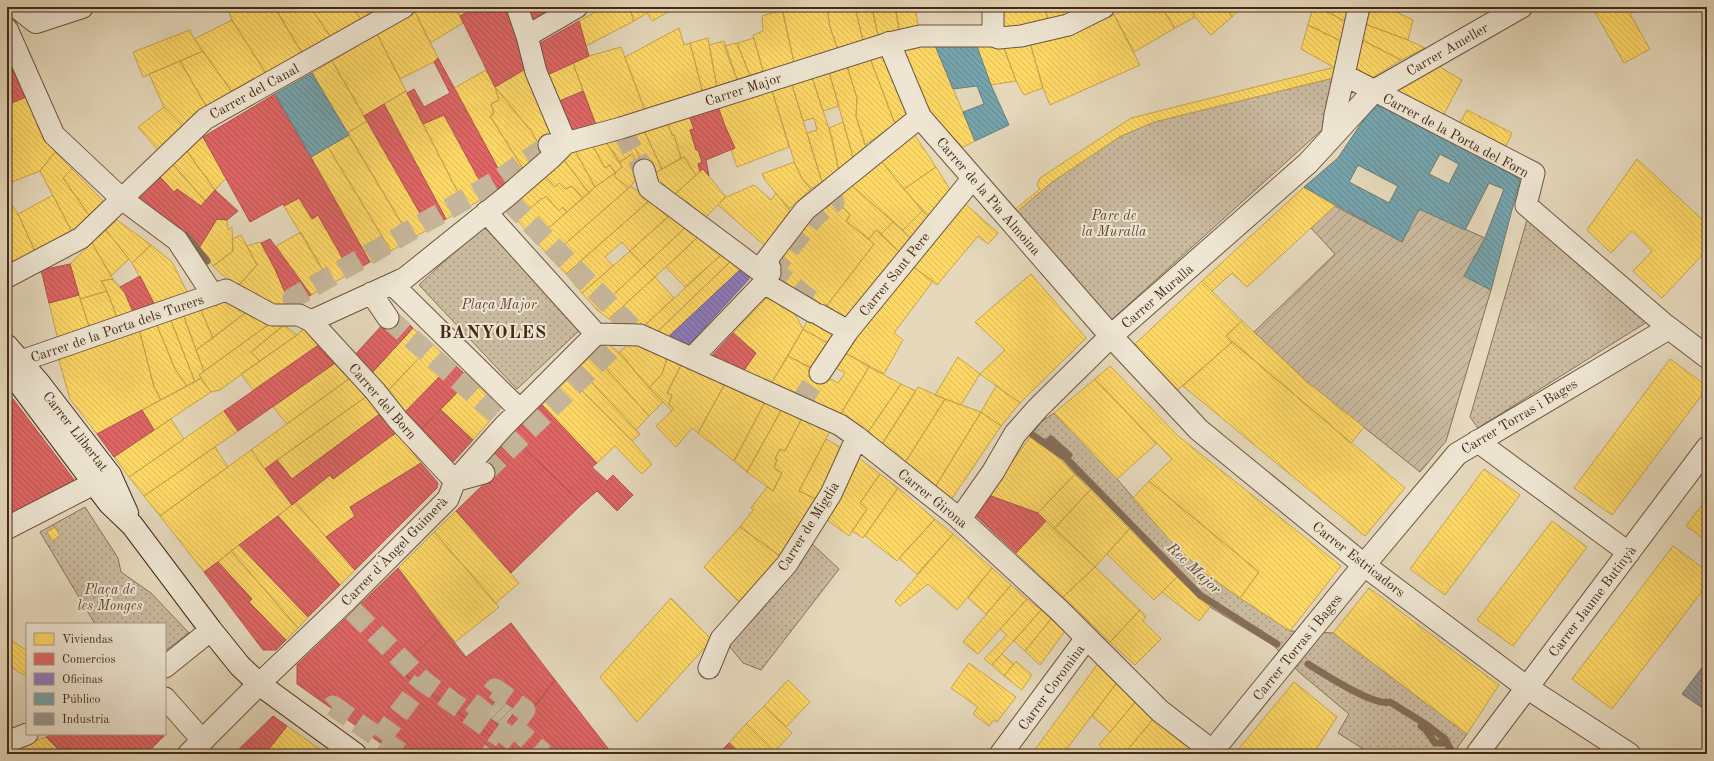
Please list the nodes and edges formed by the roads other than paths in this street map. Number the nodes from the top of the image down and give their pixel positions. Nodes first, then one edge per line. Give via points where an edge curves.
1 (17, 7) edge
2 (82, 7) edge
3 (404, 7) edge
4 (517, 7) edge
5 (578, 7) edge
6 (993, 7) edge
7 (1104, 7) edge
8 (1359, 7) edge
9 (1521, 7) edge
10 (7, 29) edge
11 (527, 36) junction
12 (993, 36) junction
13 (889, 43) junction
14 (1344, 75) junction
15 (1374, 91) junction
16 (920, 117) junction
17 (1332, 137) junction
18 (557, 144) junction
19 (644, 170) tunnel mouth
20 (973, 178) junction
21 (122, 199) junction
22 (486, 212) junction
23 (766, 273) junction
24 (7, 278) edge
25 (392, 284) junction
26 (371, 294) junction
27 (213, 295) junction
28 (302, 313) junction
29 (388, 318) tunnel mouth
30 (1669, 328) junction
31 (848, 331) junction
32 (596, 334) junction
33 (1111, 336) junction
34 (1707, 357) edge
35 (692, 358) junction
36 (10, 360) edge
37 (820, 373) tunnel mouth
38 (509, 420) junction
39 (858, 437) junction
40 (1477, 441) junction
41 (1707, 448) edge
42 (484, 473) tunnel mouth
43 (102, 479) junction
44 (455, 481) junction
45 (960, 519) junction
46 (132, 525) junction
47 (7, 528) edge
48 (1629, 553) junction
49 (1364, 565) junction
50 (211, 630) junction
51 (1086, 639) junction
52 (166, 666) edge
53 (709, 668) dead end
54 (259, 684) junction
55 (1526, 687) junction
56 (166, 700) edge
57 (26, 734) edge
58 (7, 742) edge
59 (196, 747) edge
60 (1212, 753) edge
61 (355, 754) edge
62 (1001, 754) edge
63 (1477, 754) edge
64 (1630, 754) edge

1 - 2 street via 36,22
3 - 21 street, Carrer del Canal via 205,119
4 - 11 street
5 - 11 street
6 - 12 street
7 - 12 street, Carrer Major via 1068,25 1021,36
8 - 14 street
9 - 15 street, Carrer Ameller
10 - 21 street via 54,135
11 - 18 street
12 - 13 street, Carrer Major via 920,36
13 - 16 street, Carrer de la Pia Almoina
13 - 18 street, Carrer Major via 621,129
14 - 15 street
14 - 17 street
15 - 17 street, Carrer Muralla
15 - 30 street, Carrer de la Porta del Forn via 1534,173 1526,205
16 - 20 street, Carrer de la Pia Almoina
16 - 23 street via 828,196 805,210
17 - 33 street, Carrer Muralla via 1308,163
18 - 22 street via 551,158
19 - 23 street via 649,188
20 - 31 street, Carrer Sant Pere
20 - 33 street, Carrer de la Pia Almoina
21 - 24 street, Carrer del Canal via 81,238
21 - 27 street via 177,240
22 - 25 street via 405,278
22 - 32 street
23 - 31 street via 814,311
23 - 35 street
25 - 26 street
25 - 38 street
26 - 28 street
26 - 29 street
27 - 28 street, Carrer de la Porta dels Turers via 226,290 272,315
27 - 36 street, Carrer de la Porta dels Turers
28 - 44 street, Carrer del Born
30 - 34 street
30 - 40 street, Carrer Torras i Bages
31 - 37 street, Carrer Sant Pere
32 - 35 street, Carrer Girona via 625,335
32 - 38 street
33 - 45 street, Carrer Muralla via 1015,434 993,472
33 - 49 street, Carrer Estricadors via 1198,430
35 - 39 street, Carrer Girona via 799,405
36 - 43 street, Carrer Llibertat
38 - 44 street, Carrer d'Àngel Guimerà
39 - 45 street, Carrer Girona
39 - 53 street, Carrer de Migdia via 831,494 787,564 721,639
40 - 48 street
40 - 49 street, Carrer Torras i Bages via 1457,454
41 - 48 street, Carrer Jaume Butinyà
42 - 44 street
43 - 46 street, Carrer Llibertat via 120,498
43 - 46 street, Carrer Llibertat via 109,503
43 - 47 street
44 - 54 street, Carrer d'Àngel Guimerà via 448,499 383,564 349,607
45 - 51 street, Carrer Girona via 1059,610
46 - 50 street, Carrer Llibertat
48 - 55 street, Carrer Jaume Butinyà
49 - 55 street, Carrer Estricadors
49 - 60 street, Carrer Torras i Bages
50 - 52 street
50 - 54 street, Carrer Llibertat via 240,666
51 - 60 street, Carrer Girona via 1160,712
51 - 62 street, Carrer Coromina
54 - 59 street
54 - 61 street, Carrer Llibertat
55 - 63 street, Carrer Jaume Butinyà
55 - 64 street, Carrer Estricadors
56 - 59 street
57 - 58 street

